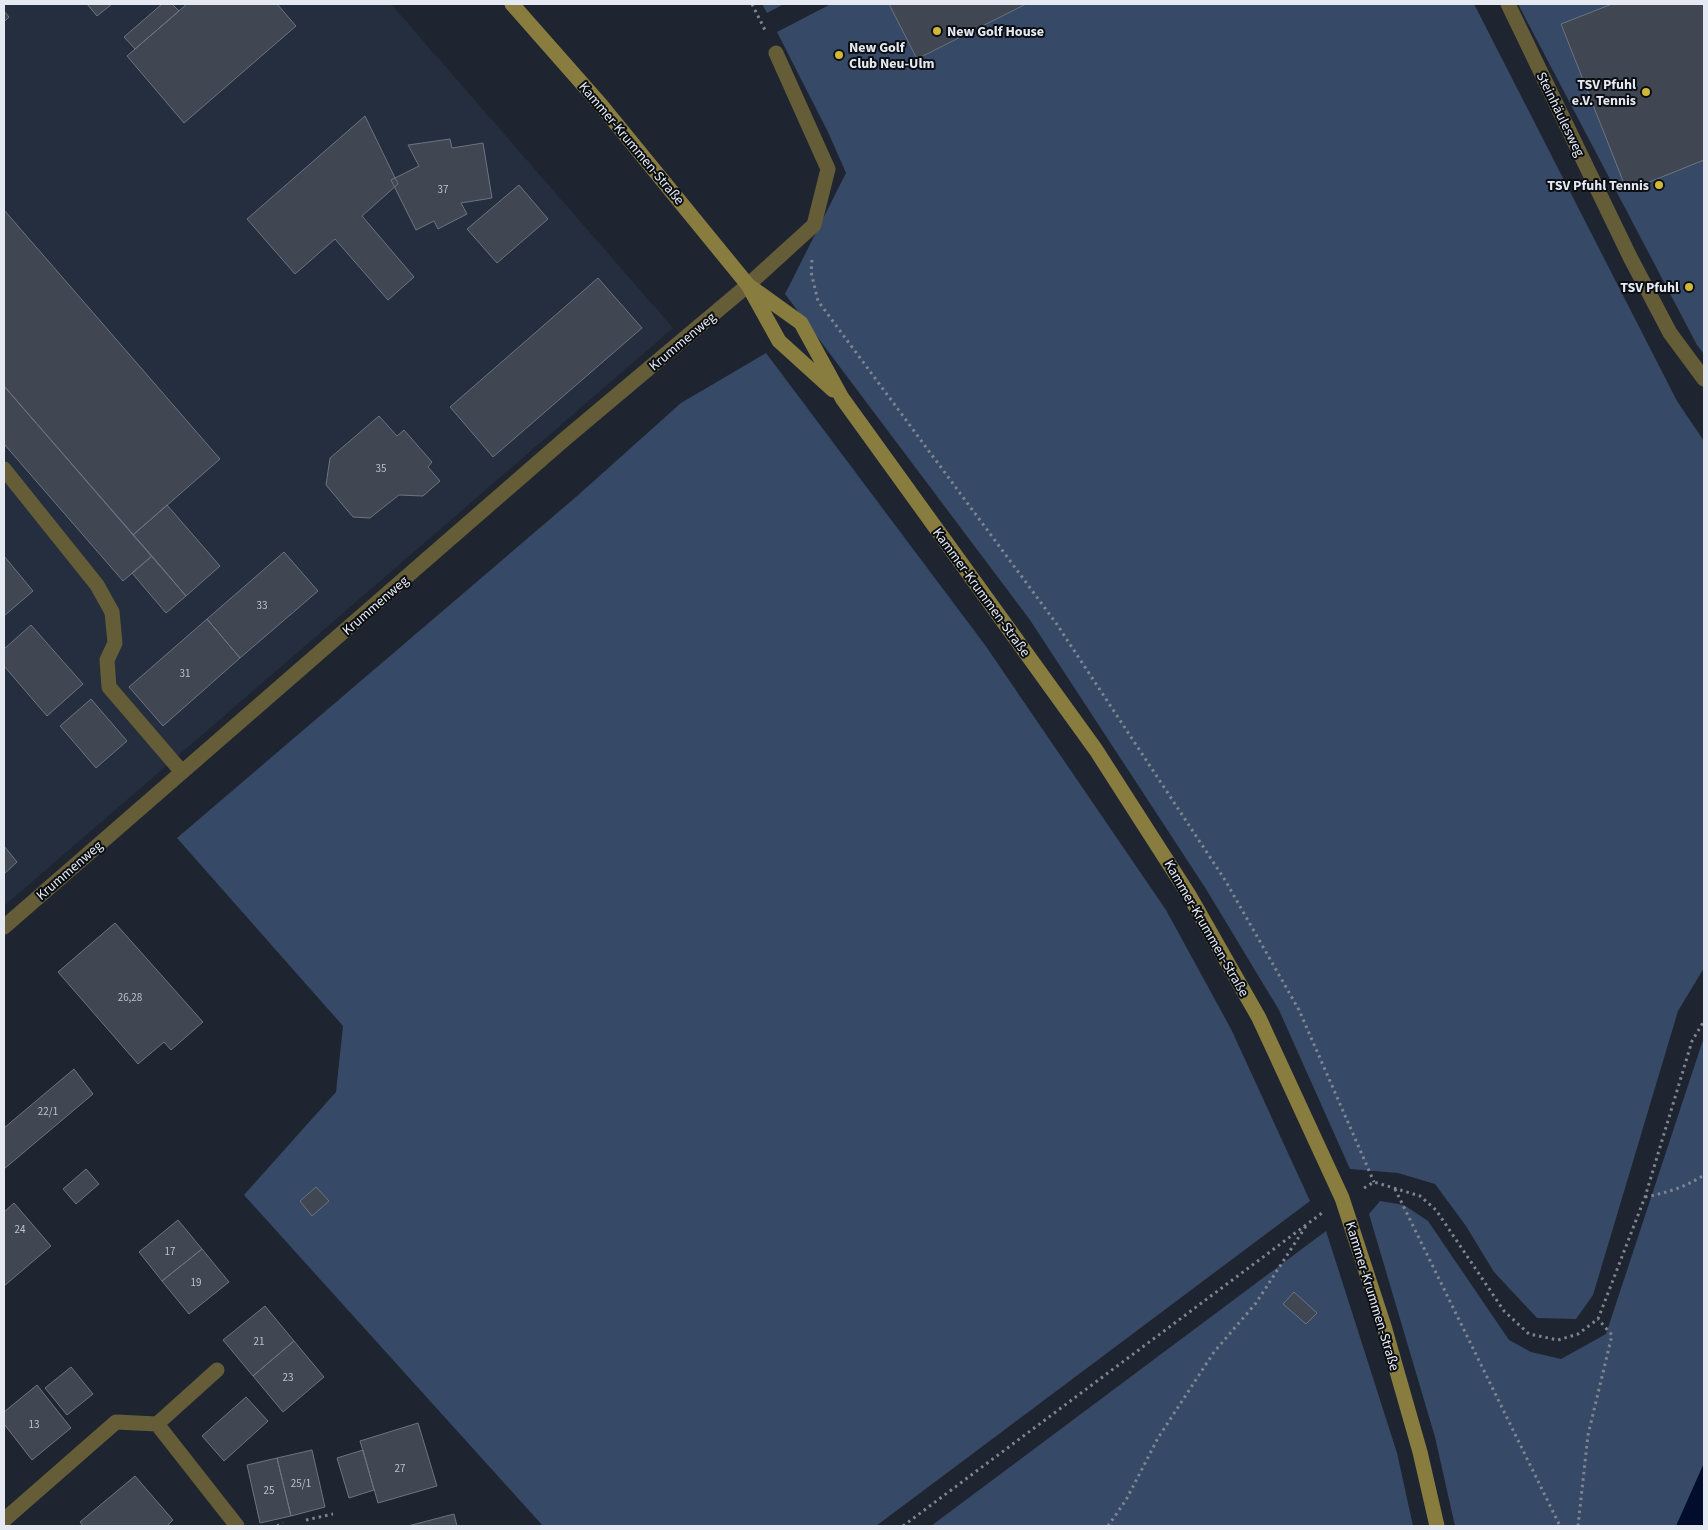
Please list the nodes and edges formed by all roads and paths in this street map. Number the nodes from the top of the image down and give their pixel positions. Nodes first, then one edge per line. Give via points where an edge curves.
1 (512, 4) edge
2 (752, 4) edge
3 (1508, 4) edge
4 (776, 53) joint
5 (814, 225) junction
6 (748, 285) junction
7 (1704, 379) edge
8 (842, 398) junction
9 (4, 469) edge
10 (182, 772) junction
11 (4, 927) edge
12 (1704, 1021) edge
13 (1704, 1174) edge
14 (1394, 1188) junction
15 (1645, 1197) junction
16 (1598, 1319) junction
17 (217, 1370) dead end
18 (157, 1424) junction
19 (333, 1514) dead end
20 (4, 1520) edge
21 (306, 1520) dead end
22 (283, 1523) dead end
23 (237, 1526) edge
24 (277, 1526) edge
25 (903, 1526) edge
26 (1108, 1526) edge
27 (1437, 1526) edge
28 (1560, 1526) edge
29 (1578, 1526) edge

1 - 6 street, Kammer-Krummen-Straße via 601,105
2 - 4 path
3 - 7 street, Steinhäulesweg via 1630,257 1670,333
4 - 5 street via 828,169
5 - 6 street
5 - 14 path via 811,272 818,300 1056,622 1225,880 1299,1010 1374,1182
6 - 8 street, Kammer-Krummen-Straße via 779,341
6 - 8 street, Kammer-Krummen-Straße via 801,323
6 - 10 street, Krummenweg via 566,438
8 - 27 street, Kammer-Krummen-Straße via 1096,750 1189,895 1259,1018 1342,1198 1389,1344
9 - 10 street via 98,585 112,612 115,643 107,660 109,687
10 - 11 street, Krummenweg
12 - 15 path via 1692,1041
13 - 15 path via 1694,1182
14 - 16 path via 1420,1196 1436,1210 1504,1311 1529,1334 1558,1340 1578,1334
14 - 28 path
15 - 16 path
16 - 29 path via 1612,1335 1588,1435
17 - 18 street
18 - 20 street via 116,1422
18 - 23 street
19 - 21 path
22 - 24 path
25 - 26 path via 1307,1224 1256,1303 1209,1360 1158,1438 1126,1500

